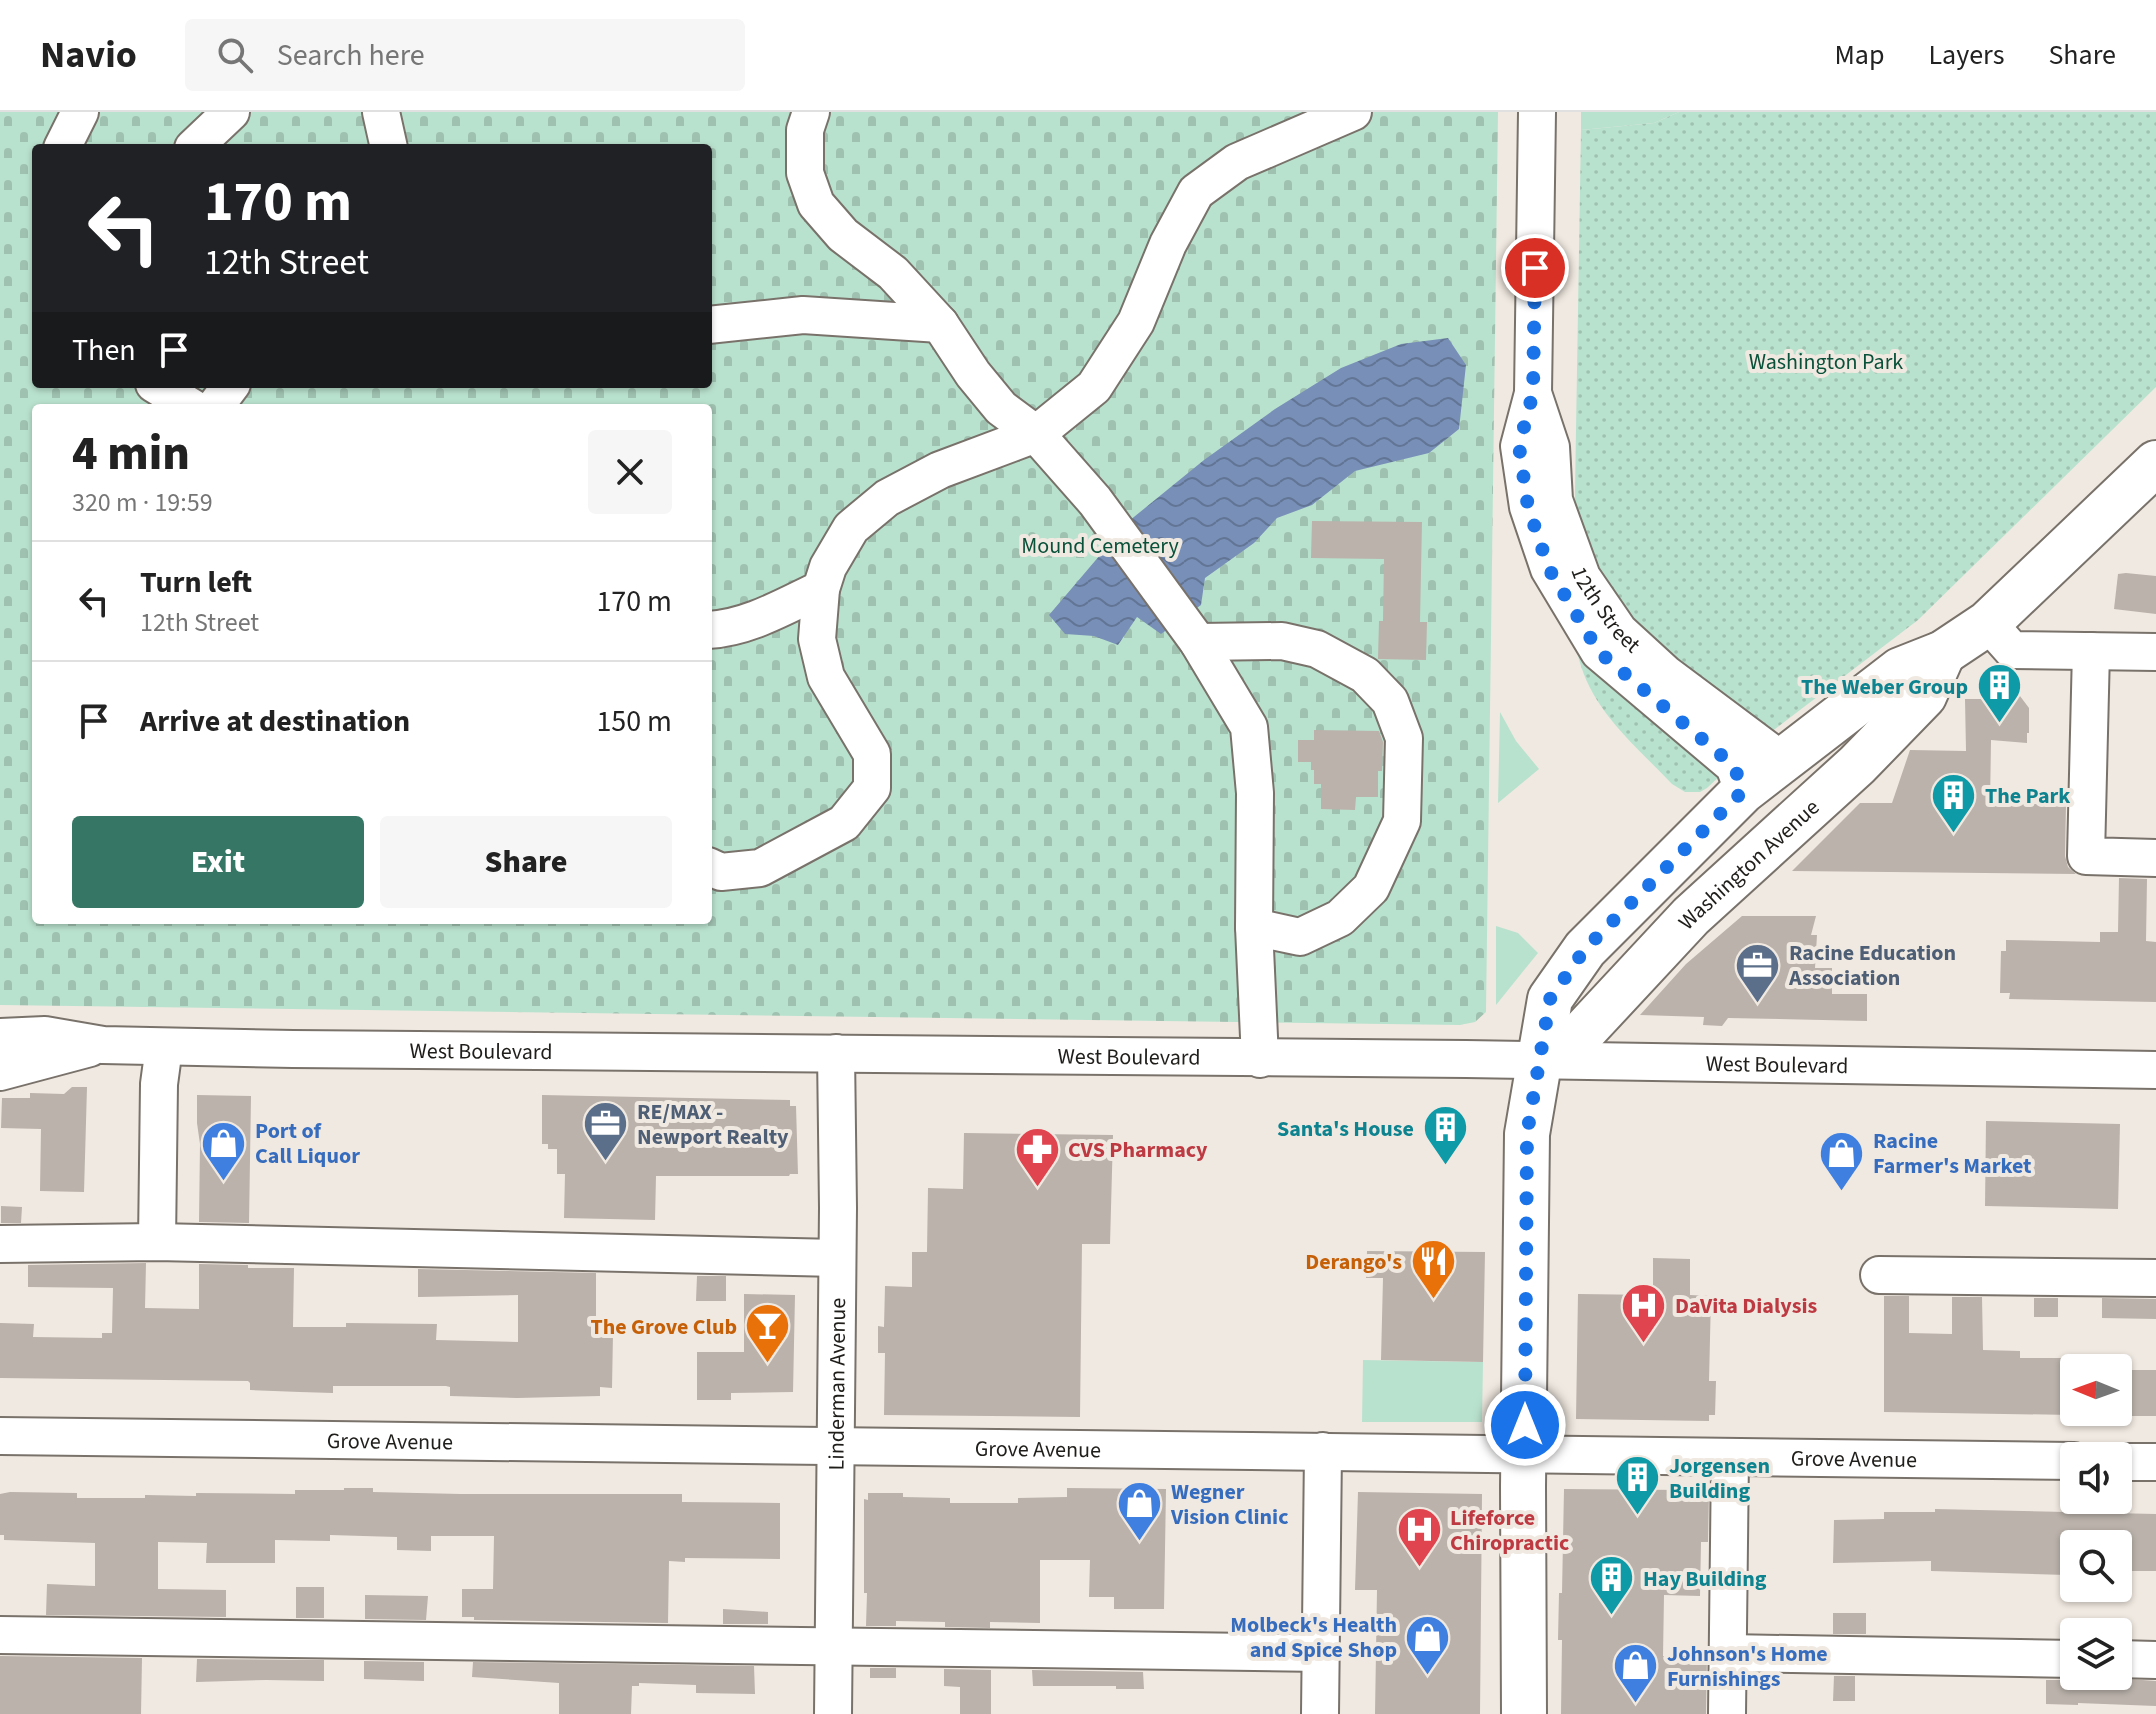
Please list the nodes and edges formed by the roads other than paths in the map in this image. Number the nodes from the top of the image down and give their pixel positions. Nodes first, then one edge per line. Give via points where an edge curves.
1 (80, 112) edge
2 (231, 112) edge
3 (381, 112) edge
4 (811, 112) edge
5 (1353, 112) edge
6 (1537, 112) edge
7 (64, 144) edge
8 (197, 144) edge
9 (388, 144) edge
10 (940, 324) junction
11 (712, 325) edge
12 (160, 388) edge
13 (1533, 393) junction
14 (186, 404) edge
15 (1036, 434) junction
16 (2156, 463) edge
17 (821, 589) junction
18 (1988, 623) junction
19 (712, 630) edge
20 (1190, 631) junction
21 (2091, 651) junction
22 (2156, 652) edge
23 (1943, 653) junction
24 (1781, 760) junction
25 (1743, 791) junction
26 (2156, 858) edge
27 (712, 868) edge
28 (1691, 916) junction
29 (1254, 927) junction
30 (0, 1037) edge
31 (103, 1045) junction
32 (164, 1047) junction
33 (836, 1053) junction
34 (1260, 1059) junction
35 (1538, 1062) junction
36 (2156, 1070) edge
37 (0, 1072) edge
38 (157, 1242) junction
39 (0, 1244) edge
40 (837, 1258) junction
41 (1879, 1275) dead end
42 (2156, 1278) edge
43 (0, 1436) edge
44 (835, 1444) junction
45 (1323, 1451) junction
46 (1523, 1453) junction
47 (1730, 1457) junction
48 (2060, 1461) edge
49 (2132, 1462) edge
50 (2156, 1462) edge
51 (0, 1635) edge
52 (833, 1645) junction
53 (1321, 1653) junction
54 (1728, 1653) junction
55 (2060, 1659) edge
56 (2132, 1659) edge
57 (2156, 1660) edge
58 (833, 1714) edge
59 (1320, 1714) edge
60 (1524, 1714) edge
61 (1727, 1714) edge

1 - 7 street
2 - 8 street
3 - 9 street
4 - 10 street via 805,130 805,173 816,204
5 - 15 street via 1237,162 1196,192 1136,322 1094,387
6 - 13 street, 12th Street
10 - 11 street via 803,315
10 - 15 street via 1001,408
12 - 14 street
13 - 24 street, 12th Street via 1551,447 1554,500 1582,577 1619,631 1666,674
13 - 25 street, 12th Street via 1519,446 1528,507 1549,569 1599,652 1734,766
15 - 17 street via 940,470 887,498 851,528
15 - 20 street via 1112,523
16 - 18 main road
17 - 19 street via 771,613
17 - 27 street via 817,639 826,677 872,754 872,788 844,823 760,868 721,872
18 - 21 street via 2012,650
18 - 23 main road
20 - 29 street via 1249,727 1255,793
20 - 29 street via 1317,649 1365,675 1390,701 1404,738 1402,821 1371,888 1340,918 1300,937
21 - 22 street
21 - 26 street via 2086,856
23 - 24 main road via 1900,670
23 - 28 main road, Washington Avenue via 1924,696 1857,765
24 - 25 main road
24 - 28 main road via 1777,808 1734,850
25 - 35 main road via 1585,949 1550,999
28 - 35 main road, Washington Avenue via 1583,1032
29 - 34 street
30 - 31 street, West Boulevard via 45,1035
31 - 32 street, West Boulevard
31 - 37 street, West Boulevard
32 - 33 street, West Boulevard
32 - 38 street
33 - 34 street, West Boulevard
33 - 40 street, Linderman Avenue
34 - 35 street, West Boulevard
35 - 36 street, West Boulevard
35 - 46 main road via 1527,1134
38 - 39 street
38 - 40 street
40 - 44 street, Linderman Avenue
41 - 42 street
43 - 44 street, Grove Avenue
44 - 45 street, Grove Avenue
44 - 52 street, Linderman Avenue
45 - 46 street, Grove Avenue
45 - 53 street
46 - 47 street, Grove Avenue
46 - 60 main road
47 - 48 street, Grove Avenue
47 - 54 street
49 - 50 street
51 - 52 street
52 - 53 street
52 - 58 street, Linderman Avenue
53 - 59 street
54 - 55 street
54 - 61 street
56 - 57 street

